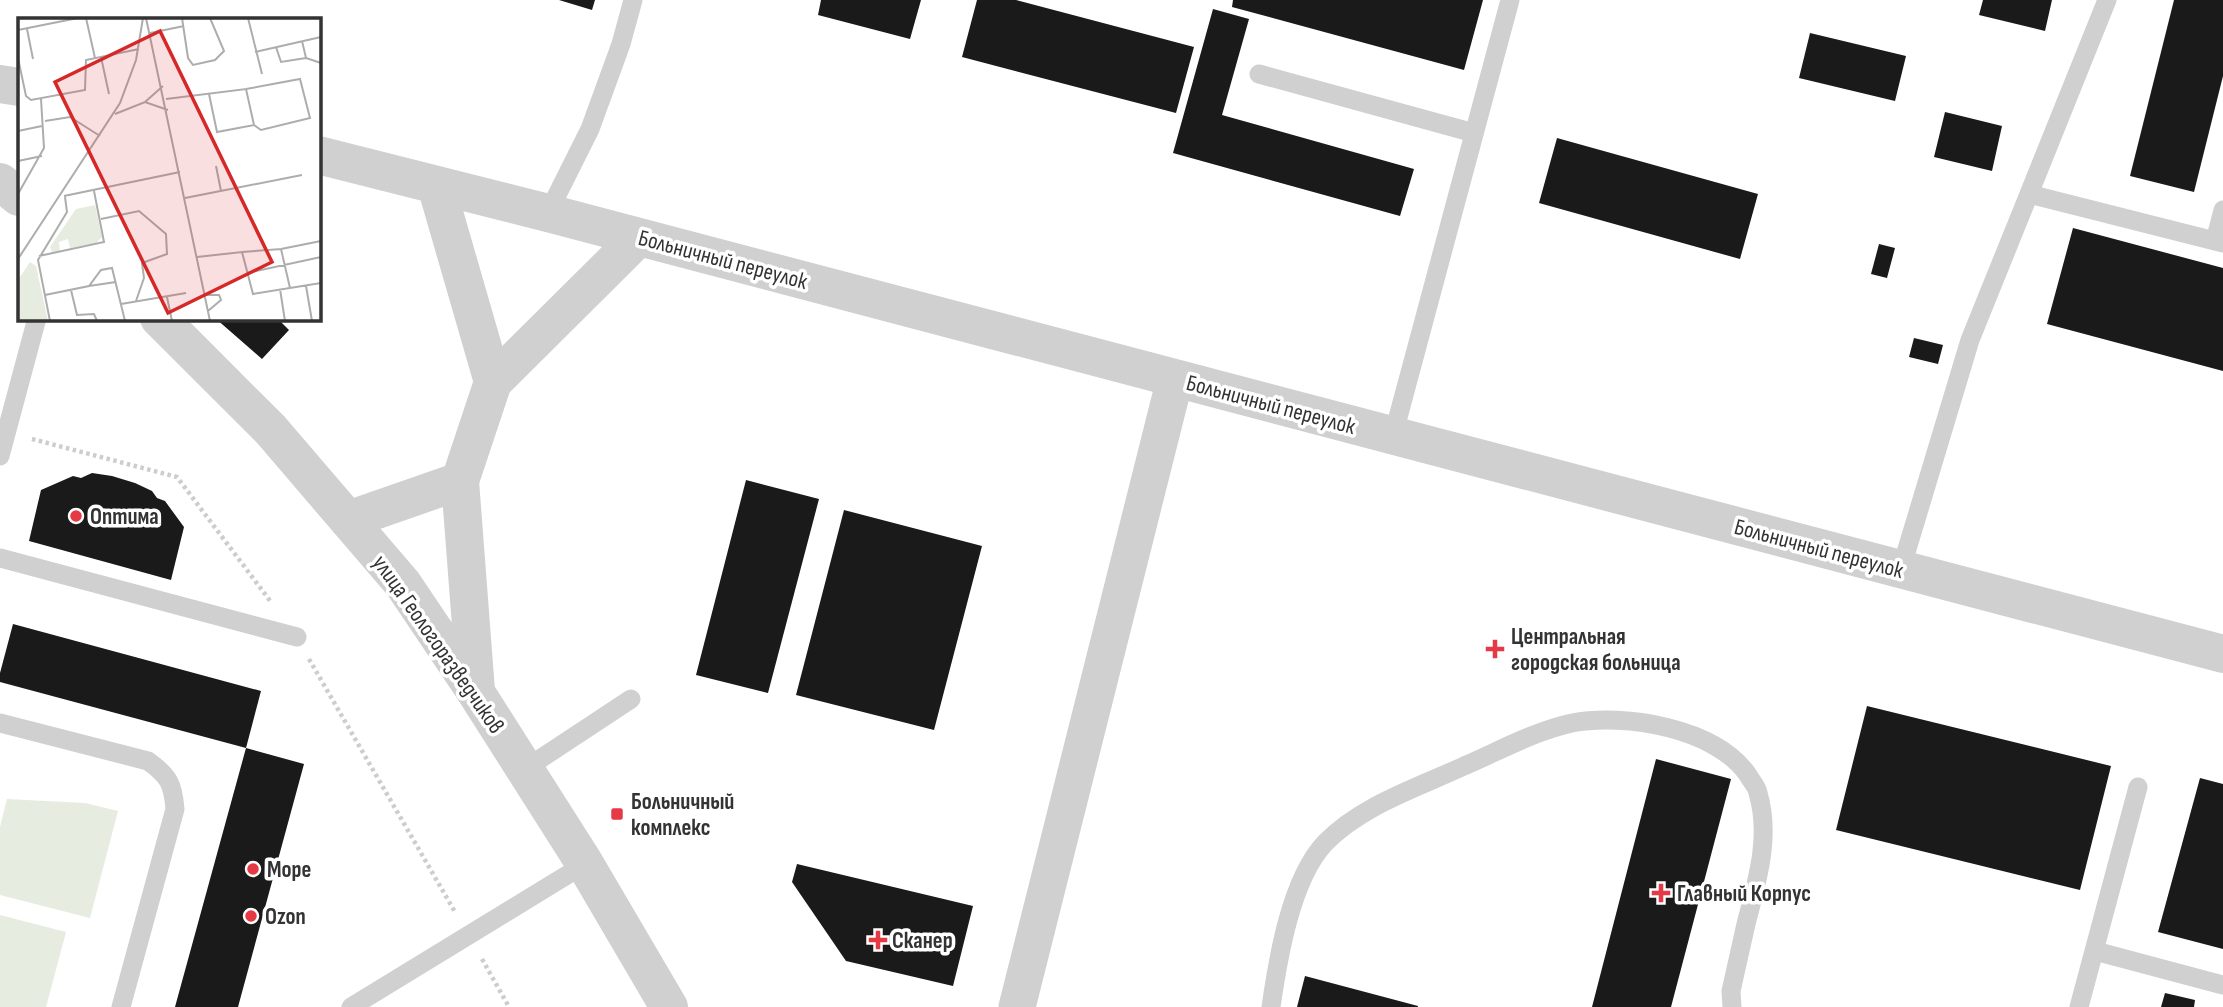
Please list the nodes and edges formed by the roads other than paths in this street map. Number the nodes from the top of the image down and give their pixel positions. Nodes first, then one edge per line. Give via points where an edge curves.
1 (633, 0) edge
2 (1510, 0) edge
3 (2107, 0) edge
4 (1259, 74) dead end
5 (0, 83) edge
6 (18, 87) edge
7 (1474, 132) junction
8 (320, 156) edge
9 (0, 182) edge
10 (436, 185) junction
11 (2029, 194) junction
12 (18, 196) edge
13 (2223, 210) edge
14 (548, 213) junction
15 (639, 237) junction
16 (2219, 242) edge
17 (36, 320) edge
18 (161, 320) edge
19 (1175, 379) junction
20 (493, 382) junction
21 (1393, 436) junction
22 (0, 456) edge
23 (460, 481) junction
24 (348, 520) junction
25 (0, 558) edge
26 (1900, 569) junction
27 (296, 637) road end
28 (2223, 653) edge
29 (477, 694) junction
30 (631, 699) dead end
31 (0, 723) edge
32 (525, 769) junction
33 (2138, 787) dead end
34 (585, 864) junction
35 (2095, 951) junction
36 (2223, 985) edge
37 (121, 1007) edge
38 (351, 1007) edge
39 (669, 1007) edge
40 (1017, 1007) edge
41 (1271, 1007) edge
42 (1731, 1007) edge
43 (2079, 1007) edge

1 - 14 lane via 590,128
2 - 7 lane
3 - 11 lane
4 - 7 lane
5 - 6 street
7 - 21 lane
8 - 10 street, Больничный переулок
9 - 12 street
10 - 14 street, Больничный переулок
10 - 20 street
11 - 16 lane
11 - 26 lane via 1970,340
13 - 16 lane
14 - 15 street, Больничный переулок
15 - 19 street, Больничный переулок
15 - 20 street
17 - 22 lane
18 - 24 street, улица Геологоразведчиков via 271,430
19 - 21 street, Больничный переулок
19 - 40 street
20 - 23 street
21 - 26 street, Больничный переулок
23 - 24 street
23 - 29 street
24 - 29 street, улица Геологоразведчиков via 403,584
25 - 27 lane
26 - 28 street, Больничный переулок
29 - 32 street, улица Геологоразведчиков
30 - 32 lane
31 - 37 lane via 148,761 164,772 174,789 175,809
32 - 34 street, улица Геологоразведчиков
33 - 35 lane
34 - 38 lane
34 - 39 street, улица Геологоразведчиков
35 - 36 lane
35 - 43 lane
41 - 42 lane via 1278,963 1307,868 1345,824 1527,738 1572,723 1605,720 1644,723 1719,747 1740,764 1758,790 1763,849

